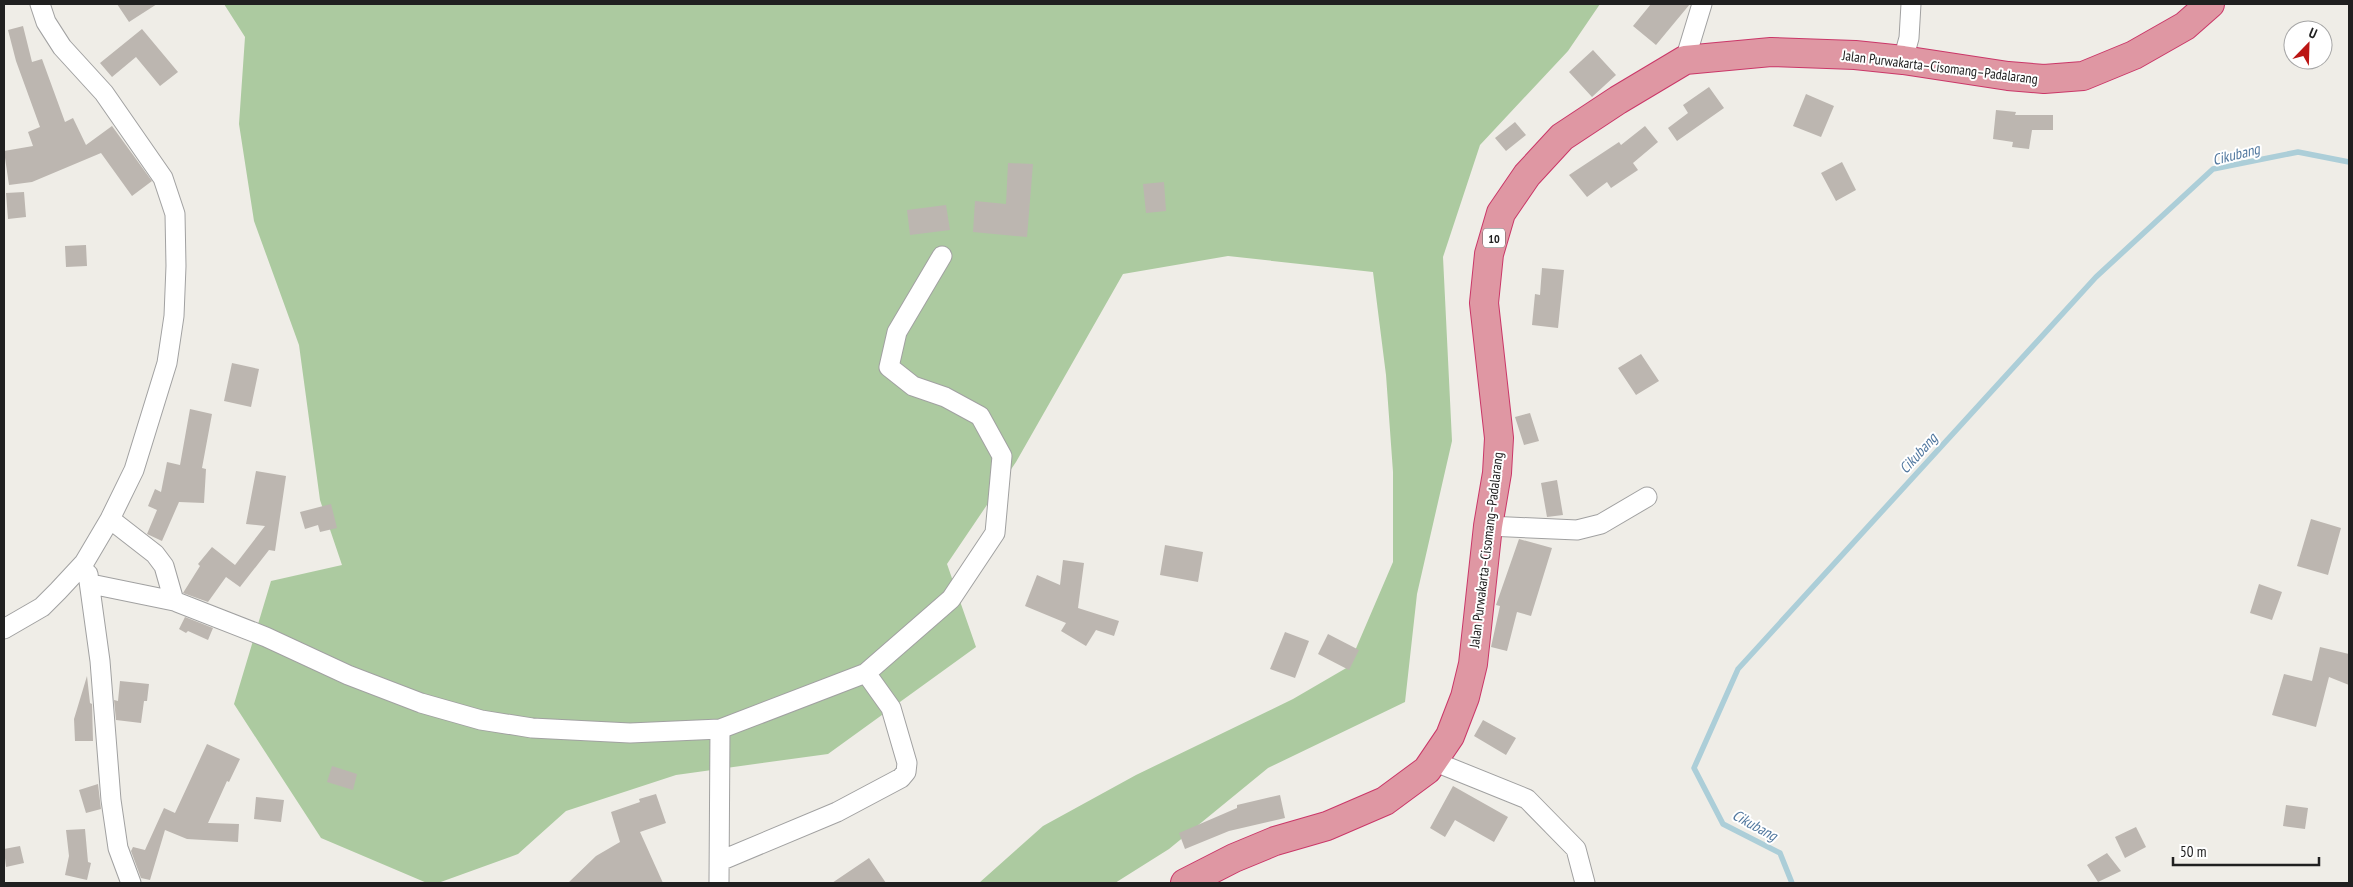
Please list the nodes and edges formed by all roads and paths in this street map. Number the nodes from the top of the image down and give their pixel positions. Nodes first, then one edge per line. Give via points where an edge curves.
1 (40, 4) edge
2 (1702, 4) edge
3 (1911, 4) edge
4 (2210, 4) edge
5 (1685, 60) junction
6 (1903, 60) junction
7 (942, 256) dead end
8 (1647, 497) dead end
9 (110, 519) junction
10 (1488, 526) junction
11 (84, 563) junction
12 (91, 584) junction
13 (174, 601) junction
14 (4, 629) edge
15 (866, 673) junction
16 (720, 729) junction
17 (1433, 761) junction
18 (720, 860) junction
19 (131, 883) edge
20 (719, 883) edge
21 (1184, 883) edge
22 (1585, 883) edge

1 - 9 street via 46,22 62,47 104,93 163,178 175,214 174,316 167,363 134,470
2 - 5 street
3 - 6 street via 1909,38
4 - 6 highway, Jalan Purwakarta–Cisomang–Padalarang / 10 via 2184,26 2134,55 2083,76 2044,79 2008,76
5 - 6 highway, Jalan Purwakarta–Cisomang–Padalarang / 10 via 1771,52
5 - 10 highway, Jalan Purwakarta–Cisomang–Padalarang / 10 via 1562,137 1527,174 1501,213 1489,254 1484,303 1499,438
7 - 15 street via 897,332 889,367 913,386 945,397 980,416 1002,456 995,532 951,599
8 - 10 street via 1601,524 1577,530
9 - 11 street
9 - 13 street via 155,554 164,566
10 - 17 highway, Jalan Purwakarta–Cisomang–Padalarang / 10 via 1473,664 1466,697 1450,736
11 - 12 street
11 - 14 street via 42,607
12 - 13 street
12 - 19 street via 111,800 118,848
13 - 16 street via 266,637 348,675 421,703 481,720 532,728 630,733
15 - 16 street
15 - 18 street via 891,708 907,764 906,772 901,778 837,812
16 - 18 street
17 - 21 highway, Jalan Purwakarta–Cisomang–Padalarang / 10 via 1427,770 1386,801 1327,826 1275,841
17 - 22 street via 1526,799 1576,849
18 - 20 street

